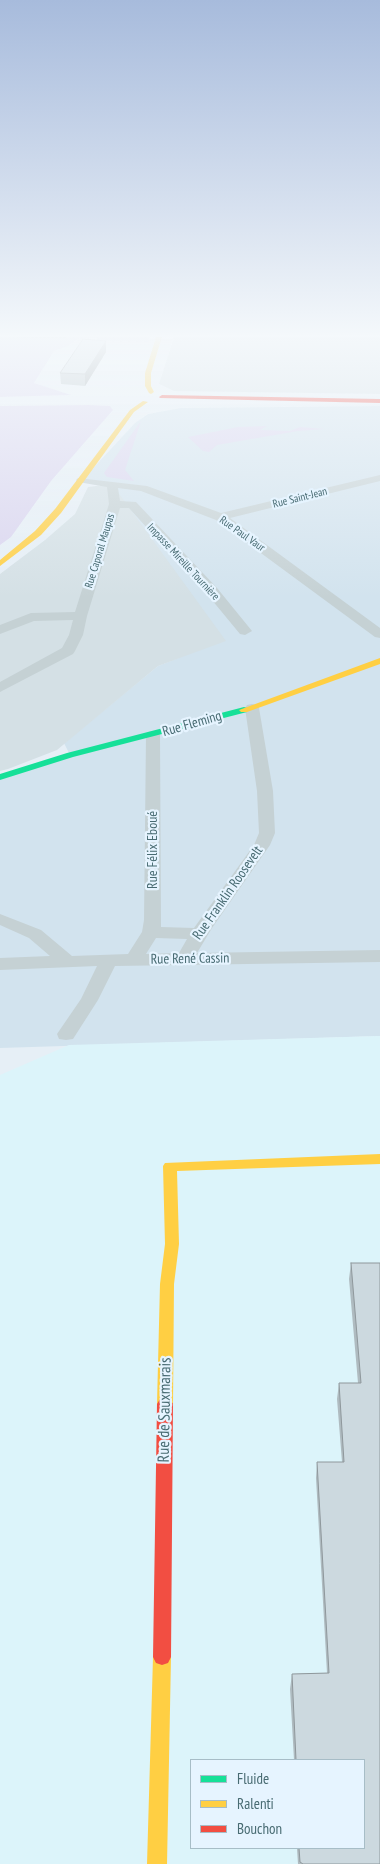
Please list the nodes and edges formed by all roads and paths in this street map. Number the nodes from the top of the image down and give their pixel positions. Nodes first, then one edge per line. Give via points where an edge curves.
1 (123, 424) edge
2 (380, 478) edge
3 (82, 480) junction
4 (366, 481) junction
5 (112, 484) junction
6 (380, 490) edge
7 (115, 504) junction
8 (220, 517) junction
9 (0, 564) edge
10 (80, 616) junction
11 (0, 630) edge
12 (245, 631) dead end
13 (380, 634) edge
14 (380, 661) edge
15 (0, 688) edge
16 (252, 708) junction
17 (153, 735) junction
18 (0, 777) edge
19 (0, 918) edge
20 (151, 932) junction
21 (199, 934) junction
22 (380, 956) edge
23 (134, 959) junction
24 (184, 959) junction
25 (109, 960) junction
26 (67, 961) junction
27 (0, 964) edge
28 (66, 1034) dead end
29 (380, 1159) edge
30 (157, 1864) edge

1 - 3 street
2 - 4 street, Rue Saint-Jean
3 - 5 street, Rue Paul Vaur
3 - 9 street via 38,533
4 - 6 street
4 - 8 street, Rue Saint-Jean
5 - 7 street, Rue Caporal Maupas
5 - 8 street, Rue Paul Vaur via 143,488
7 - 10 street, Rue Caporal Maupas
7 - 12 street, Impasse Mireille Tournière via 132,505
8 - 13 street, Rue Paul Vaur
10 - 11 street via 31,617
10 - 15 street, Rue Caporal Maupas via 68,651
14 - 16 street, Rue Fleming
16 - 17 street, Rue Fleming
16 - 21 street, Rue Franklin Roosevelt via 265,791 267,833 262,845
17 - 18 street, Rue Fleming via 70,755
17 - 20 street, Rue Félix Eboué
19 - 26 street via 34,934
20 - 21 street
20 - 23 street, Rue Félix Eboué
21 - 24 street, Rue Franklin Roosevelt
22 - 24 street, Rue René Cassin
23 - 24 street, Rue René Cassin
23 - 25 street, Rue René Cassin
25 - 26 street, Rue René Cassin
25 - 28 street via 89,1000
26 - 27 street, Rue René Cassin
29 - 30 street, Rue de Sauxmarais via 170,1166 172,1244 167,1284

